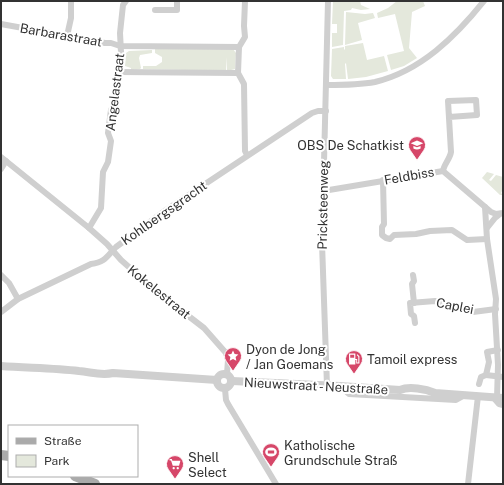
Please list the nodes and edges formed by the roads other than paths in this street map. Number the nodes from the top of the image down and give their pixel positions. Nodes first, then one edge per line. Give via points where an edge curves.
1 (71, 1) edge
2 (126, 1) edge
3 (177, 1) edge
4 (245, 1) edge
5 (328, 1) edge
6 (484, 1) edge
7 (155, 10) dead end
8 (1, 24) edge
9 (67, 36) junction
10 (120, 46) junction
11 (239, 48) junction
12 (119, 72) junction
13 (238, 73) junction
14 (326, 85) junction
15 (326, 111) junction
16 (449, 117) junction
17 (248, 155) junction
18 (4, 159) edge
19 (1, 169) edge
20 (443, 171) junction
21 (384, 180) junction
22 (323, 191) junction
23 (485, 207) junction
24 (501, 213) edge
25 (89, 228) junction
26 (487, 228) junction
27 (487, 239) junction
28 (112, 250) junction
29 (1, 275) edge
30 (413, 275) dead end
31 (18, 299) junction
32 (412, 303) junction
33 (402, 304) dead end
34 (498, 307) edge
35 (1, 312) edge
36 (415, 323) dead end
37 (500, 352) edge
38 (1, 366) edge
39 (486, 375) junction
40 (501, 377) edge
41 (229, 378) junction
42 (217, 380) junction
43 (479, 384) dead end
44 (327, 386) junction
45 (340, 386) junction
46 (225, 389) junction
47 (466, 395) junction
48 (478, 396) junction
49 (498, 398) edge
50 (503, 404) edge
51 (77, 477) edge
52 (95, 484) edge
53 (276, 484) edge
54 (468, 484) edge

1 - 9 street
2 - 10 street, Angelastraat via 123,5
3 - 7 street via 177,10
4 - 11 street via 245,37
5 - 14 street, Pricksteenweg
6 - 14 street via 457,33 406,71 376,82
8 - 9 street, Barbarastraat
9 - 10 street, Barbarastraat
10 - 11 street, Barbarastraat
10 - 12 street, Angelastraat
11 - 13 street
12 - 13 street
12 - 25 street, Angelastraat via 116,100 111,110 108,133 111,141 108,162 103,172 101,208
13 - 17 street via 244,84 245,151
14 - 15 street, Pricksteenweg
15 - 17 street, Kohlbergsgracht via 312,113
15 - 22 street, Pricksteenweg
16 - 16 street via 477,115 476,100 448,101
16 - 20 street via 451,152
17 - 28 street, Kohlbergsgracht
18 - 19 street
18 - 25 street, Kokelestraat
20 - 21 street, Feldbiss
20 - 23 street, Feldbiss
21 - 22 street, Feldbiss
21 - 27 street via 382,235 386,238 390,239 394,235 452,230 467,240
22 - 44 street, Pricksteenweg via 322,243
23 - 24 street, Feldbiss via 494,213
23 - 26 street
24 - 26 street
25 - 28 street, Kokelestraat
26 - 27 street
27 - 34 street
28 - 31 street, Kohlbergsgracht via 108,257
28 - 41 street, Kokelestraat via 116,257 156,291 204,328 226,353
29 - 31 street
30 - 32 street
31 - 35 street, Kohlbergsgracht
32 - 33 street, Caplei
32 - 34 street, Caplei via 435,301 473,312
32 - 36 street via 411,314
34 - 37 street via 495,314
37 - 39 street via 487,352 489,362
37 - 40 street
38 - 42 street
39 - 40 street
39 - 43 street via 481,377
40 - 49 street
41 - 42 street via 221,375
41 - 44 street, Nieuwstraat - Neustraße
41 - 46 street via 230,386
42 - 46 street via 219,386
44 - 45 street, Nieuwstraat - Neustraße
45 - 47 street, Nieuwstraat - Neustraße via 400,390 405,388
45 - 47 street via 348,394 456,400
46 - 53 street via 228,404
47 - 48 street
48 - 49 street
48 - 54 street
49 - 50 street via 499,404
51 - 52 main road

